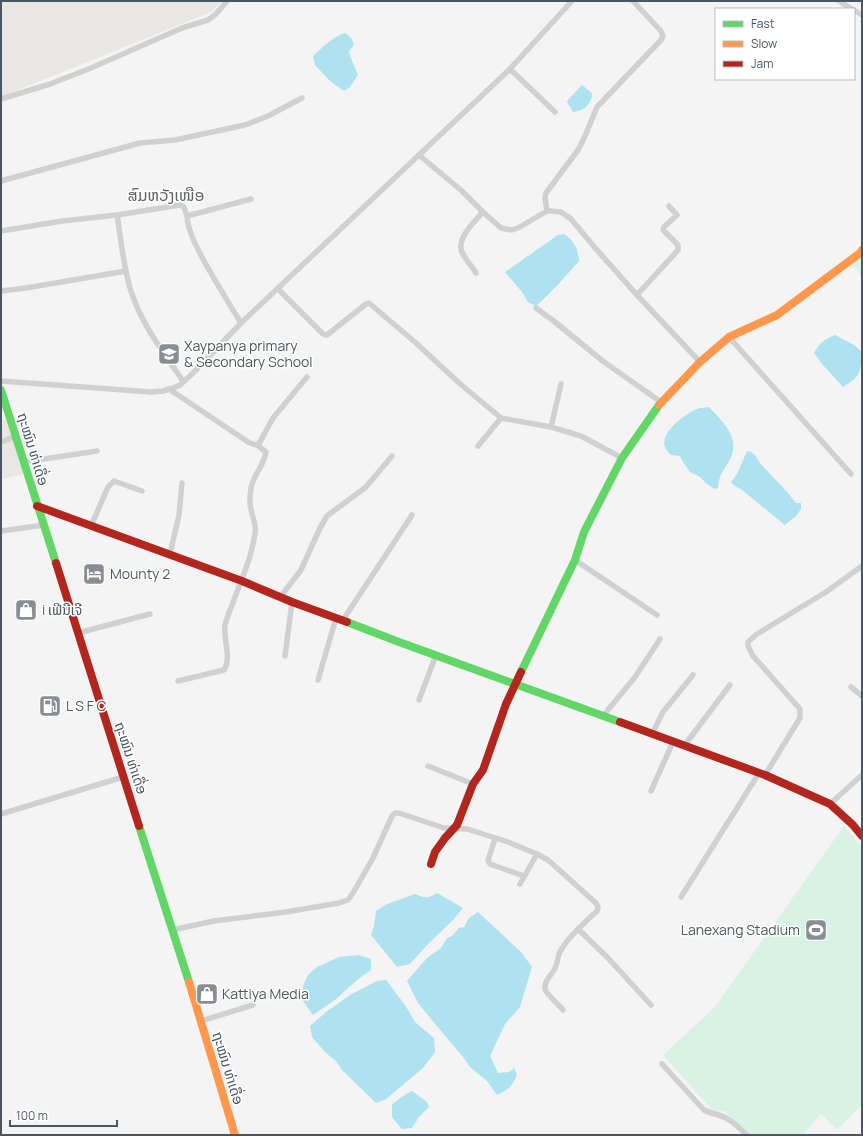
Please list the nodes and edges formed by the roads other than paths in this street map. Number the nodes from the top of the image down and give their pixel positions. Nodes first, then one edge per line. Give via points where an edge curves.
1 (227, 1) edge
2 (572, 1) edge
3 (633, 1) edge
4 (839, 1) edge
5 (851, 8) edge
6 (510, 69) junction
7 (302, 98) dead end
8 (1, 100) edge
9 (555, 112) dead end
10 (419, 155) junction
11 (1, 181) edge
12 (251, 199) dead end
13 (669, 206) dead end
14 (547, 211) junction
15 (483, 212) junction
16 (117, 215) junction
17 (187, 216) junction
18 (1, 232) edge
19 (862, 250) edge
20 (126, 271) junction
21 (476, 273) dead end
22 (278, 289) junction
23 (1, 291) edge
24 (637, 295) junction
25 (536, 308) dead end
26 (241, 323) junction
27 (729, 337) junction
28 (700, 362) junction
29 (307, 377) dead end
30 (1, 381) edge
31 (183, 381) junction
32 (561, 384) dead end
33 (169, 389) junction
34 (1, 390) edge
35 (661, 402) junction
36 (501, 418) junction
37 (551, 427) junction
38 (16, 436) junction
39 (1, 442) edge
40 (257, 445) junction
41 (478, 446) dead end
42 (97, 451) dead end
43 (392, 456) dead end
44 (622, 458) junction
45 (24, 462) junction
46 (851, 474) dead end
47 (182, 483) dead end
48 (142, 492) dead end
49 (37, 506) junction
50 (412, 515) dead end
51 (44, 525) junction
52 (91, 526) junction
53 (1, 531) edge
54 (170, 554) junction
55 (575, 560) junction
56 (862, 566) edge
57 (242, 580) junction
58 (280, 596) junction
59 (292, 602) junction
60 (150, 614) dead end
61 (657, 615) dead end
62 (340, 619) junction
63 (78, 633) junction
64 (660, 639) dead end
65 (436, 655) junction
66 (285, 656) dead end
67 (693, 675) dead end
68 (318, 680) dead end
69 (178, 681) dead end
70 (515, 684) junction
71 (730, 685) dead end
72 (851, 687) dead end
73 (862, 696) edge
74 (419, 700) dead end
75 (603, 716) junction
76 (652, 734) junction
77 (673, 742) junction
78 (684, 746) junction
79 (428, 766) dead end
80 (762, 774) junction
81 (862, 775) edge
82 (123, 777) junction
83 (473, 784) junction
84 (651, 791) dead end
85 (830, 804) junction
86 (1, 814) edge
87 (455, 828) junction
88 (862, 836) edge
89 (495, 839) junction
90 (536, 854) junction
91 (431, 864) dead end
92 (524, 876) junction
93 (520, 884) dead end
94 (681, 897) dead end
95 (172, 930) junction
96 (578, 930) junction
97 (253, 1005) dead end
98 (651, 1005) dead end
99 (563, 1010) dead end
100 (201, 1021) junction
101 (662, 1064) dead end
102 (235, 1135) edge
103 (747, 1135) edge

1 - 8 street via 208,20 182,28 50,84
2 - 6 street
3 - 14 street via 663,36 597,106 578,150 546,193
4 - 5 street
6 - 9 street
6 - 10 street
7 - 11 street via 245,125 175,140 140,143
10 - 15 street
10 - 22 street
12 - 17 street
13 - 24 street via 676,215 663,230 678,245 678,250
14 - 15 street via 512,230 501,228
14 - 24 street via 561,212 571,219
15 - 21 street via 463,237 460,246 464,257
16 - 17 street via 180,205 184,207
16 - 18 street via 62,221
16 - 20 street
17 - 26 street via 195,243
19 - 27 street via 777,315
20 - 23 street
20 - 31 street via 132,295 144,322
22 - 26 street
22 - 36 street via 323,334 327,335 369,303
24 - 28 street
25 - 35 street via 604,362
26 - 31 street
27 - 28 street
27 - 46 street
28 - 35 street
29 - 40 street via 272,418
30 - 33 street via 151,392
31 - 33 street
32 - 37 street
33 - 40 street via 248,442
34 - 38 street, ຖະໝົນ ທ່າເດື່ອ
35 - 44 street
36 - 37 street
36 - 41 street
37 - 44 street via 581,436
38 - 39 street
38 - 45 street, ຖະໝົນ ທ່າເດື່ອ
40 - 57 street via 266,452 251,488 249,502 256,532
42 - 45 street
43 - 58 street via 366,487 327,516 301,570
44 - 55 street via 584,532
45 - 49 street, ຖະໝົນ ທ່າເດື່ອ
47 - 54 street via 179,515
48 - 52 street via 114,481 108,487
49 - 51 street, ຖະໝົນ ທ່າເດື່ອ
49 - 52 street
50 - 62 street
51 - 53 street
51 - 63 street, ຖະໝົນ ທ່າເດື່ອ
52 - 54 street
54 - 57 street
55 - 61 street
55 - 70 street
56 - 80 street via 748,642 753,656 800,709 800,718
57 - 58 street
57 - 69 street via 224,631 227,666 224,670
58 - 59 street
59 - 62 street
59 - 66 street
60 - 63 street
62 - 65 street
62 - 68 street
63 - 82 street, ຖະໝົນ ທ່າເດື່ອ
64 - 75 street via 635,677
65 - 70 street
65 - 74 street
67 - 76 street via 663,712
70 - 75 street
70 - 83 street via 483,770
71 - 78 street
72 - 73 street
75 - 76 street
76 - 77 street
77 - 78 street
77 - 84 street
78 - 80 street
79 - 83 street
80 - 85 street
80 - 94 street
81 - 85 street
82 - 86 street
82 - 95 street, ຖະໝົນ ທ່າເດື່ອ
83 - 87 street
85 - 88 street
87 - 89 street via 467,829
87 - 91 street via 435,852
87 - 95 street via 444,828 395,813 373,858 348,900
89 - 90 street
89 - 92 street via 488,860 490,864
90 - 92 street
90 - 96 street via 548,860 596,903 597,911
92 - 93 street
95 - 100 street, ຖະໝົນ ທ່າເດື່ອ
96 - 98 street
96 - 99 street via 561,949 555,969 545,982 546,992
97 - 100 street
100 - 102 street, ຖະໝົນ ທ່າເດື່ອ
101 - 103 street via 704,1110 727,1118

